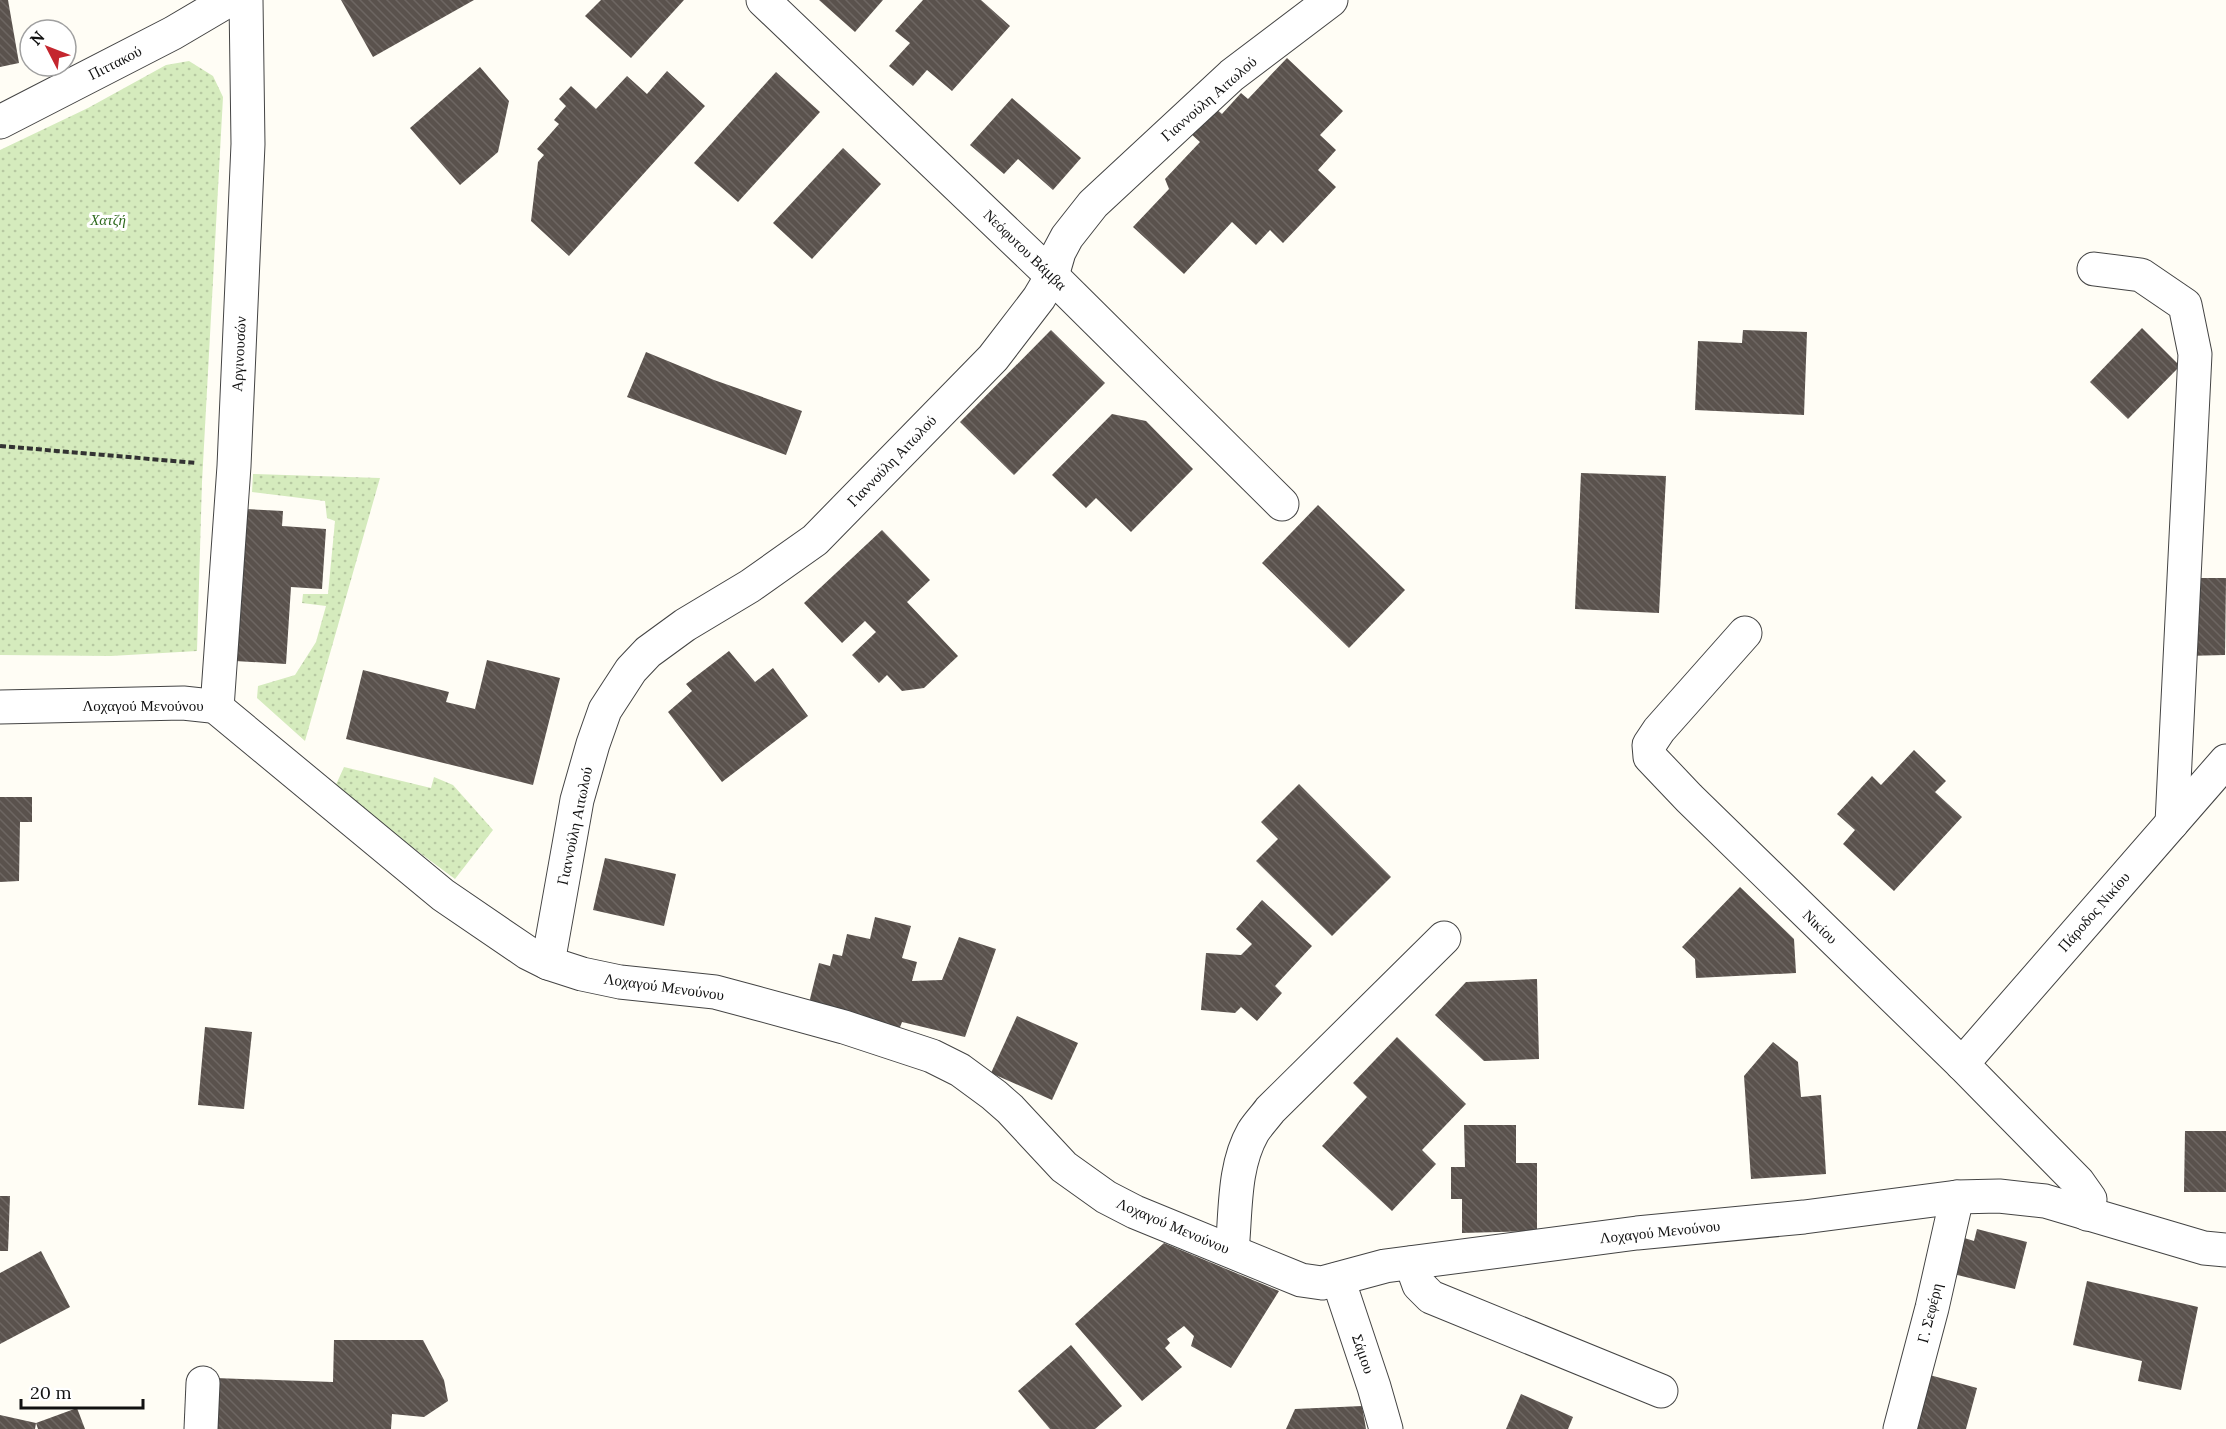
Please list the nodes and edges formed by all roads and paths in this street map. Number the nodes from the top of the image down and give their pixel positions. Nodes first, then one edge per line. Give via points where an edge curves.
1 (229, 0) edge
2 (246, 0) edge
3 (763, 0) edge
4 (1331, 0) edge
5 (0, 122) edge
6 (2094, 269) dead end
7 (1052, 276) junction
8 (0, 446) edge
9 (234, 466) junction
10 (1282, 504) dead end
11 (1745, 633) dead end
12 (0, 707) edge
13 (217, 708) junction
14 (2226, 761) edge
15 (2172, 823) junction
16 (1444, 938) dead end
17 (548, 963) junction
18 (1962, 1064) junction
19 (1957, 1197) junction
20 (2087, 1214) junction
21 (1232, 1251) junction
22 (2226, 1251) edge
23 (1411, 1263) junction
24 (1338, 1279) junction
25 (203, 1383) dead end
26 (1661, 1391) dead end
27 (201, 1429) edge
28 (1386, 1429) edge
29 (1900, 1429) edge

1 - 5 street, Πιττακού
2 - 9 street, Αργινουσών via 248,144
3 - 7 street, Νεόφυτου Βάμβα
4 - 7 street, Γιαννούλη Αιτωλού via 1232,75 1093,204 1067,237
6 - 15 street via 2141,275 2185,305 2195,354
7 - 10 street, Νεόφυτου Βάμβα
7 - 17 street, Γιαννούλη Αιτωλού via 993,358 815,540 685,625 631,670 605,710 577,800
8 - 9 path
9 - 13 street, Αργινουσών
11 - 18 street, Νικίου via 1659,730 1649,745 1650,757
12 - 13 street, Λοχαγού Μενούνου via 183,703
13 - 17 street, Λοχαγού Μενούνου via 443,895 509,942
14 - 15 street, Πάροδος Νικίου
15 - 18 street, Πάροδος Νικίου
16 - 21 street via 1270,1110 1254,1131 1238,1178
17 - 21 street, Λοχαγού Μενούνου via 620,982 715,992 932,1056 960,1070 994,1095 1064,1167 1090,1187 1135,1212
18 - 20 street, Νικίου via 2086,1190 2090,1199
19 - 20 street, Λοχαγού Μενούνου via 2031,1199
19 - 23 street, Λοχαγού Μενούνου
19 - 29 street, Γ. Σεφέρη
20 - 22 street, Λοχαγού Μενούνου
21 - 24 street, Λοχαγού Μενούνου via 1301,1280 1319,1284
23 - 24 street, Λοχαγού Μενούνου
23 - 26 street via 1419,1285 1431,1297
24 - 28 street, Σάμου
25 - 27 street

